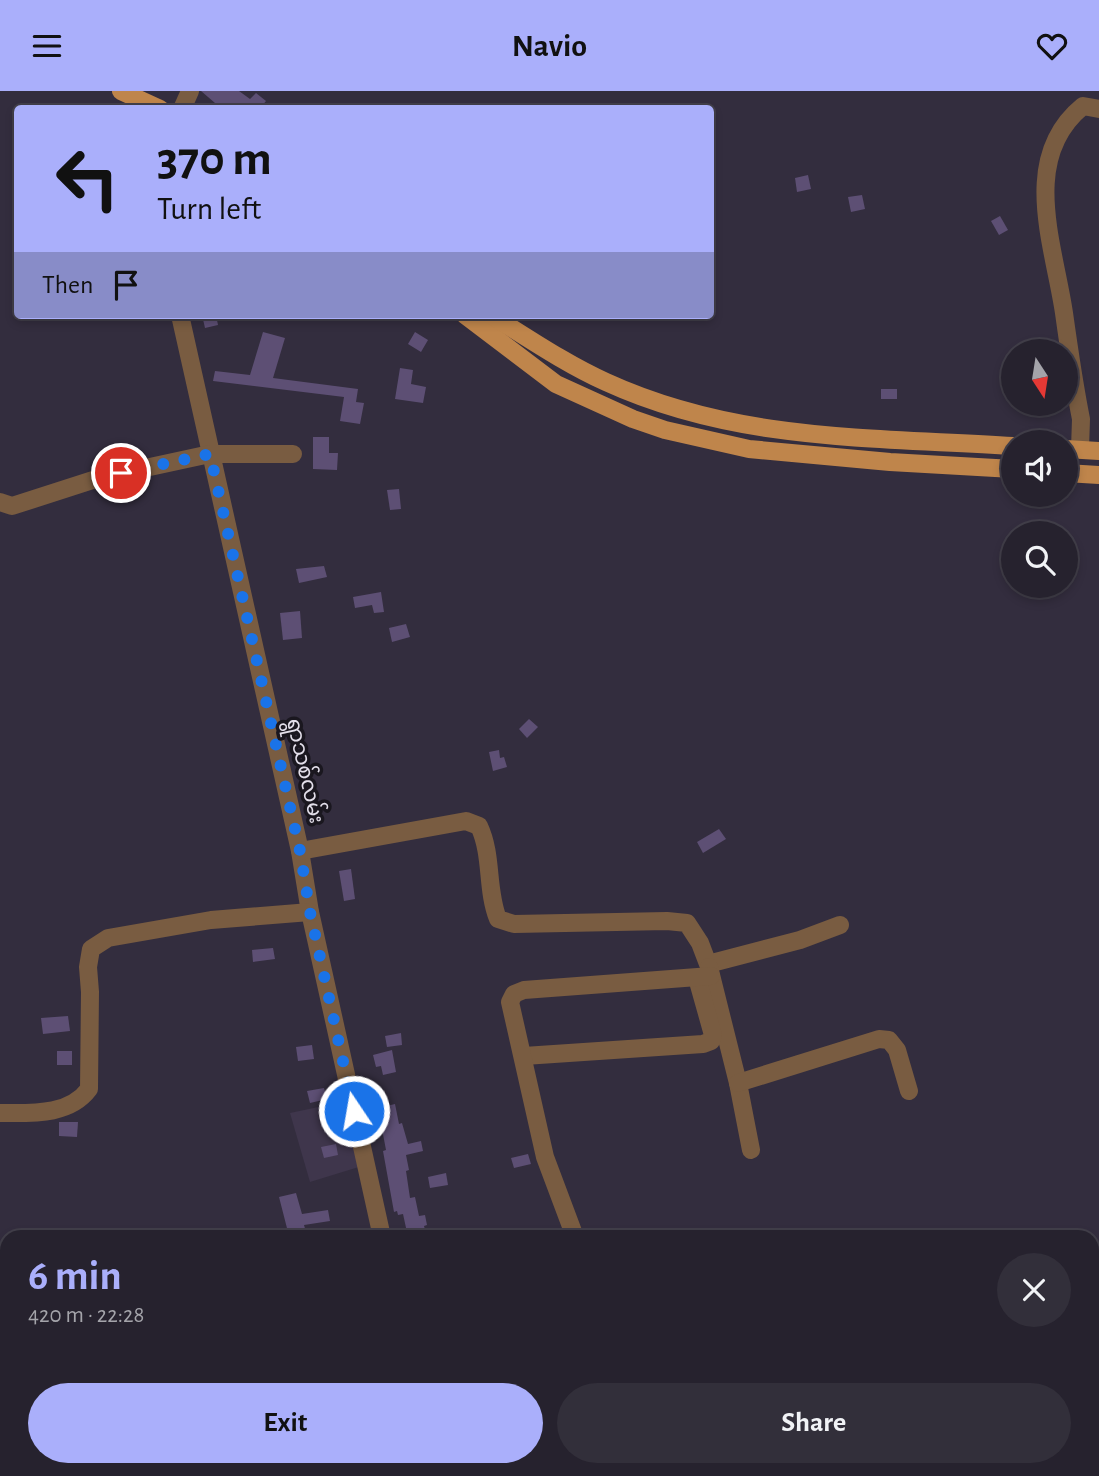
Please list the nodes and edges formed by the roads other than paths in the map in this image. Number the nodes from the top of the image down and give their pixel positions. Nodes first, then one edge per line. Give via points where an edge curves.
1 (129, 99) edge
2 (148, 105) edge
3 (1099, 109) edge
4 (181, 319) edge
5 (470, 319) edge
6 (498, 319) edge
7 (1077, 430) edge
8 (1001, 445) edge
9 (1078, 449) edge
10 (1099, 451) edge
11 (210, 454) junction
12 (293, 454) dead end
13 (1001, 469) edge
14 (1078, 474) edge
15 (1099, 475) edge
16 (0, 502) edge
17 (300, 851) junction
18 (310, 912) junction
19 (840, 925) dead end
20 (705, 973) junction
21 (523, 1056) junction
22 (738, 1083) junction
23 (909, 1091) dead end
24 (0, 1114) edge
25 (751, 1150) dead end
26 (380, 1230) edge
27 (572, 1230) edge

1 - 2 main road
3 - 7 street via 1083,106 1068,118 1054,141 1044,211 1080,419
4 - 11 street, ရွာသစ်လမ်း
5 - 13 main road via 556,384 665,430 749,449
6 - 8 main road via 605,382 735,424 799,434
9 - 10 main road
11 - 12 street
11 - 16 street via 99,478 12,506
11 - 17 street, ရွာသစ်လမ်း
14 - 15 main road
17 - 18 street, ရွာသစ်လမ်း
17 - 20 street via 466,821 480,826 487,842 491,902 498,919 514,924 687,923 700,943
18 - 24 street via 211,920 108,938 91,949 89,1089 76,1102 58,1109
18 - 26 street, ရွာသစ်လမ်း
19 - 20 street
20 - 21 street via 524,990 510,1002
20 - 21 street via 711,1041
20 - 22 street
21 - 27 street via 545,1157
22 - 23 street via 879,1039 889,1040 897,1050
22 - 25 street

